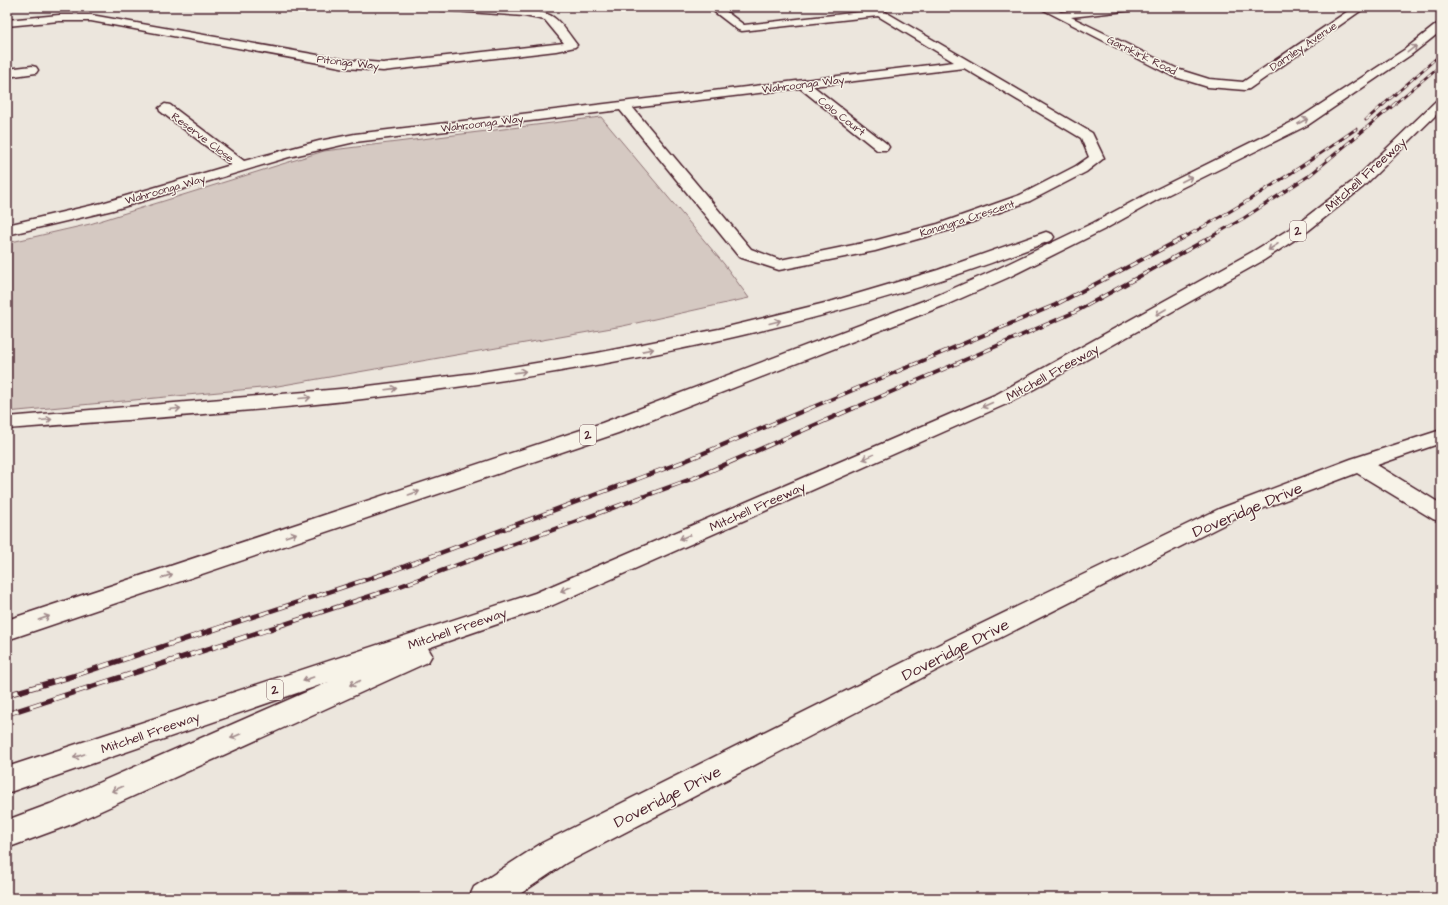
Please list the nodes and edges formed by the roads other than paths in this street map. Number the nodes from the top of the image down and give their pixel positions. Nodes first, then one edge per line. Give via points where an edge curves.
1 (440, 7) edge
2 (714, 7) edge
3 (1043, 7) edge
4 (1134, 7) edge
5 (1342, 7) edge
6 (1358, 9) edge
7 (875, 10) edge
8 (1061, 15) junction
9 (7, 23) edge
10 (1441, 26) edge
11 (966, 64) junction
12 (32, 70) dead end
13 (7, 73) edge
14 (803, 84) junction
15 (1245, 86) joint
16 (1441, 104) edge
17 (624, 106) junction
18 (165, 108) dead end
19 (882, 147) dead end
20 (242, 166) junction
21 (1152, 197) junction
22 (7, 230) edge
23 (7, 423) edge
24 (1441, 436) edge
25 (1359, 464) junction
26 (1441, 514) edge
27 (544, 599) junction
28 (7, 630) edge
29 (7, 780) edge
30 (7, 834) edge
31 (486, 898) edge

1 - 9 main road, Pitonga Way via 524,13 549,18 571,45 383,67 346,64 91,18
2 - 7 main road via 742,28
3 - 8 main road, Garnkirk Road
4 - 8 main road
5 - 6 main road
6 - 15 main road, Darnley Avenue
7 - 11 main road, Kanangra Crescent
8 - 15 main road, Garnkirk Road via 1176,73 1208,83
21 -> 10 main road, 2 via 1302,122 1408,52
11 - 14 main road, Wahroonga Way
11 - 17 main road, Kanangra Crescent via 1087,136 1097,158 1025,198 944,227 875,246 779,265 744,253
12 - 13 main road
14 - 17 main road, Wahroonga Way
14 - 19 main road, Colo Court
16 -> 27 main road, Mitchell Freeway / 2 via 1358,184 1302,228 1133,327 1004,398
17 - 20 main road, Wahroonga Way via 355,138
18 - 20 main road, Reserve Close
20 - 22 main road, Wahroonga Way via 73,216
23 -> 21 main road via 352,394 493,376 650,350 770,324 907,286 1008,253 1104,213
28 -> 21 main road, 2 via 610,428 942,300 1099,226
24 - 25 main road, Doveridge Drive
25 - 26 main road
25 - 31 main road, Doveridge Drive via 1227,514 956,648 554,853
27 -> 29 main road, Mitchell Freeway / 2
27 -> 30 main road via 61,814

